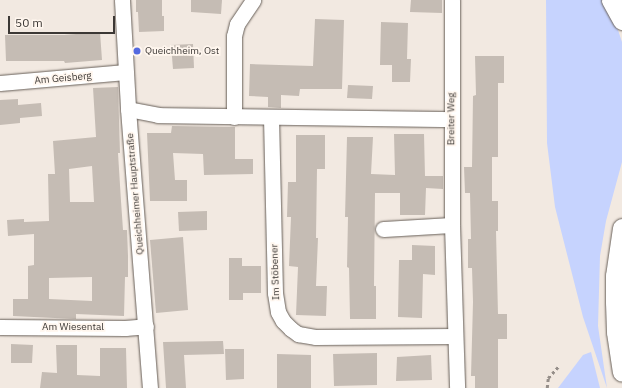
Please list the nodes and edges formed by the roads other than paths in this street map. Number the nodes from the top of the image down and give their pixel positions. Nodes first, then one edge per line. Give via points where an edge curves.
1 (122, 0) edge
2 (253, 0) edge
3 (611, 0) edge
4 (451, 7) edge
5 (622, 20) edge
6 (126, 72) junction
7 (0, 83) edge
8 (128, 109) junction
9 (234, 116) junction
10 (271, 117) junction
11 (451, 119) junction
12 (452, 225) junction
13 (622, 228) edge
14 (383, 229) dead end
15 (146, 326) junction
16 (0, 327) edge
17 (455, 336) junction
18 (622, 372) edge
19 (150, 388) edge
20 (456, 388) edge

1 - 6 street, Queichheimer Hauptstraße
2 - 9 street via 237,24 234,36
3 - 5 main road
4 - 11 street, Breiter Weg
6 - 7 street, Am Geisberg
6 - 8 street, Queichheimer Hauptstraße
8 - 9 street via 158,115
8 - 15 street, Queichheimer Hauptstraße
9 - 10 street
10 - 11 street
10 - 17 street, Im Stöbener via 276,293 278,312 290,329 298,334 315,337
11 - 12 street, Breiter Weg
12 - 14 street
12 - 17 street, Breiter Weg
13 - 18 main road via 615,276 615,302
15 - 16 street, Am Wiesental
15 - 19 street, Queichheimer Hauptstraße
17 - 20 street, Breiter Weg

